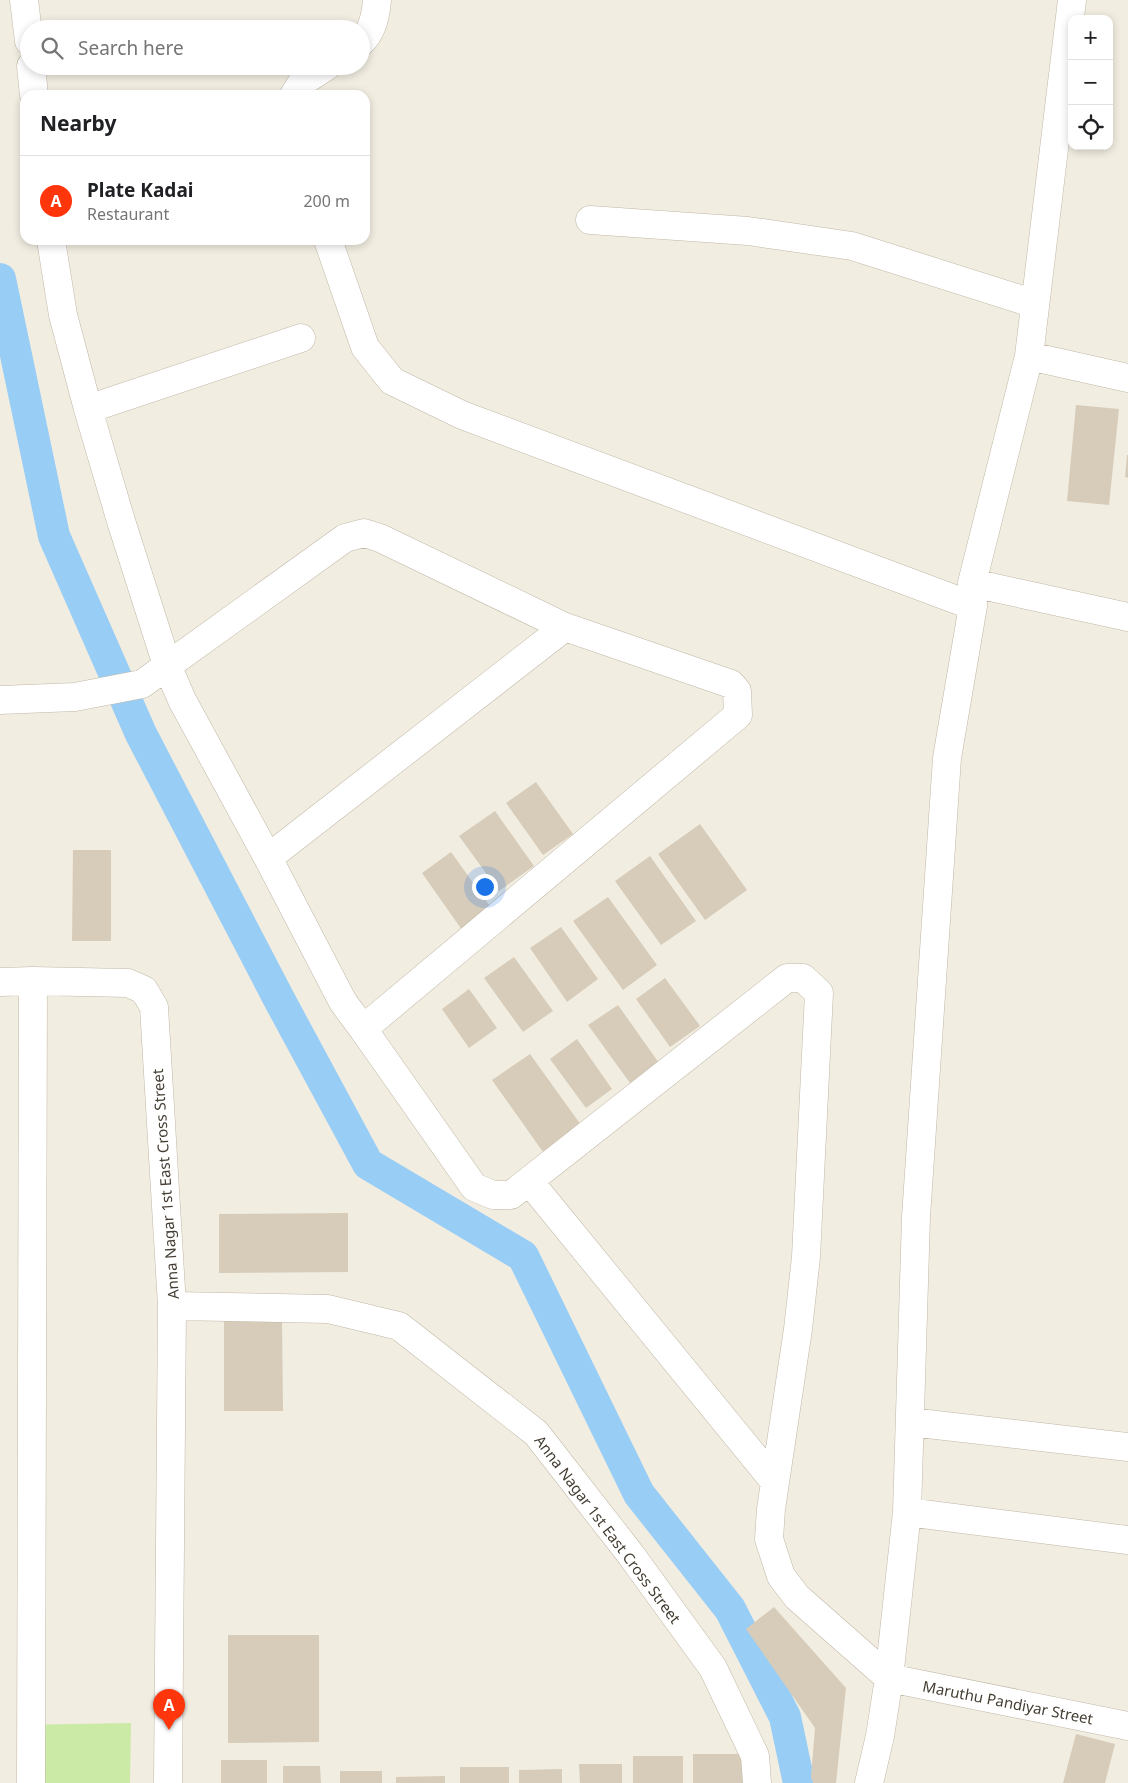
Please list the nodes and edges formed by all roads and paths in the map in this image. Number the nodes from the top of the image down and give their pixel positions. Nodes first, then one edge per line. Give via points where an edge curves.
1 (24, 0) edge
2 (377, 0) edge
3 (1072, 0) edge
4 (26, 20) edge
5 (370, 30) edge
6 (32, 75) edge
7 (313, 75) edge
8 (33, 90) edge
9 (297, 90) edge
10 (590, 220) dead end
11 (52, 245) edge
12 (330, 245) edge
13 (1035, 304) junction
14 (301, 338) dead end
15 (1029, 356) junction
16 (1128, 378) edge
17 (88, 409) junction
18 (972, 594) junction
19 (1128, 617) edge
20 (565, 627) junction
21 (166, 665) junction
22 (0, 700) edge
23 (268, 858) junction
24 (33, 981) junction
25 (0, 982) edge
26 (364, 1029) junction
27 (529, 1181) junction
28 (172, 1306) junction
29 (910, 1422) junction
30 (1128, 1447) edge
31 (775, 1482) junction
32 (907, 1512) junction
33 (1128, 1540) edge
34 (889, 1678) junction
35 (1128, 1726) edge
36 (31, 1783) edge
37 (168, 1783) edge
38 (757, 1783) edge
39 (869, 1783) edge

1 - 4 street
2 - 5 street
3 - 13 street
6 - 8 street
7 - 9 street
10 - 13 street via 748,231 852,246
11 - 17 street via 63,315
12 - 18 street via 365,346 392,381 462,415
13 - 15 street
14 - 17 street
15 - 16 street
15 - 18 street
17 - 21 street
18 - 19 street
18 - 29 street via 947,758 916,1217
20 - 21 street via 364,532 345,538
20 - 23 street
20 - 26 street via 731,684 737,691 738,716
21 - 22 street via 142,684 75,697
21 - 23 street
23 - 26 street via 343,1002
24 - 25 street, Anna Nagar 1st East Cross Street
24 - 28 street, Anna Nagar 1st East Cross Street via 128,983 144,990 154,1007
24 - 36 street
26 - 27 street via 474,1186 493,1195 511,1195
27 - 31 street
27 - 31 street via 787,978 803,978 819,993 806,1257
28 - 37 street
28 - 38 street, Anna Nagar 1st East Cross Street via 328,1309 399,1326 536,1433 713,1668 755,1756
29 - 30 street
29 - 32 street
31 - 34 street via 769,1539 781,1576 797,1597
32 - 33 street
32 - 34 street
34 - 35 street, Maruthu Pandiyar Street
34 - 39 street

